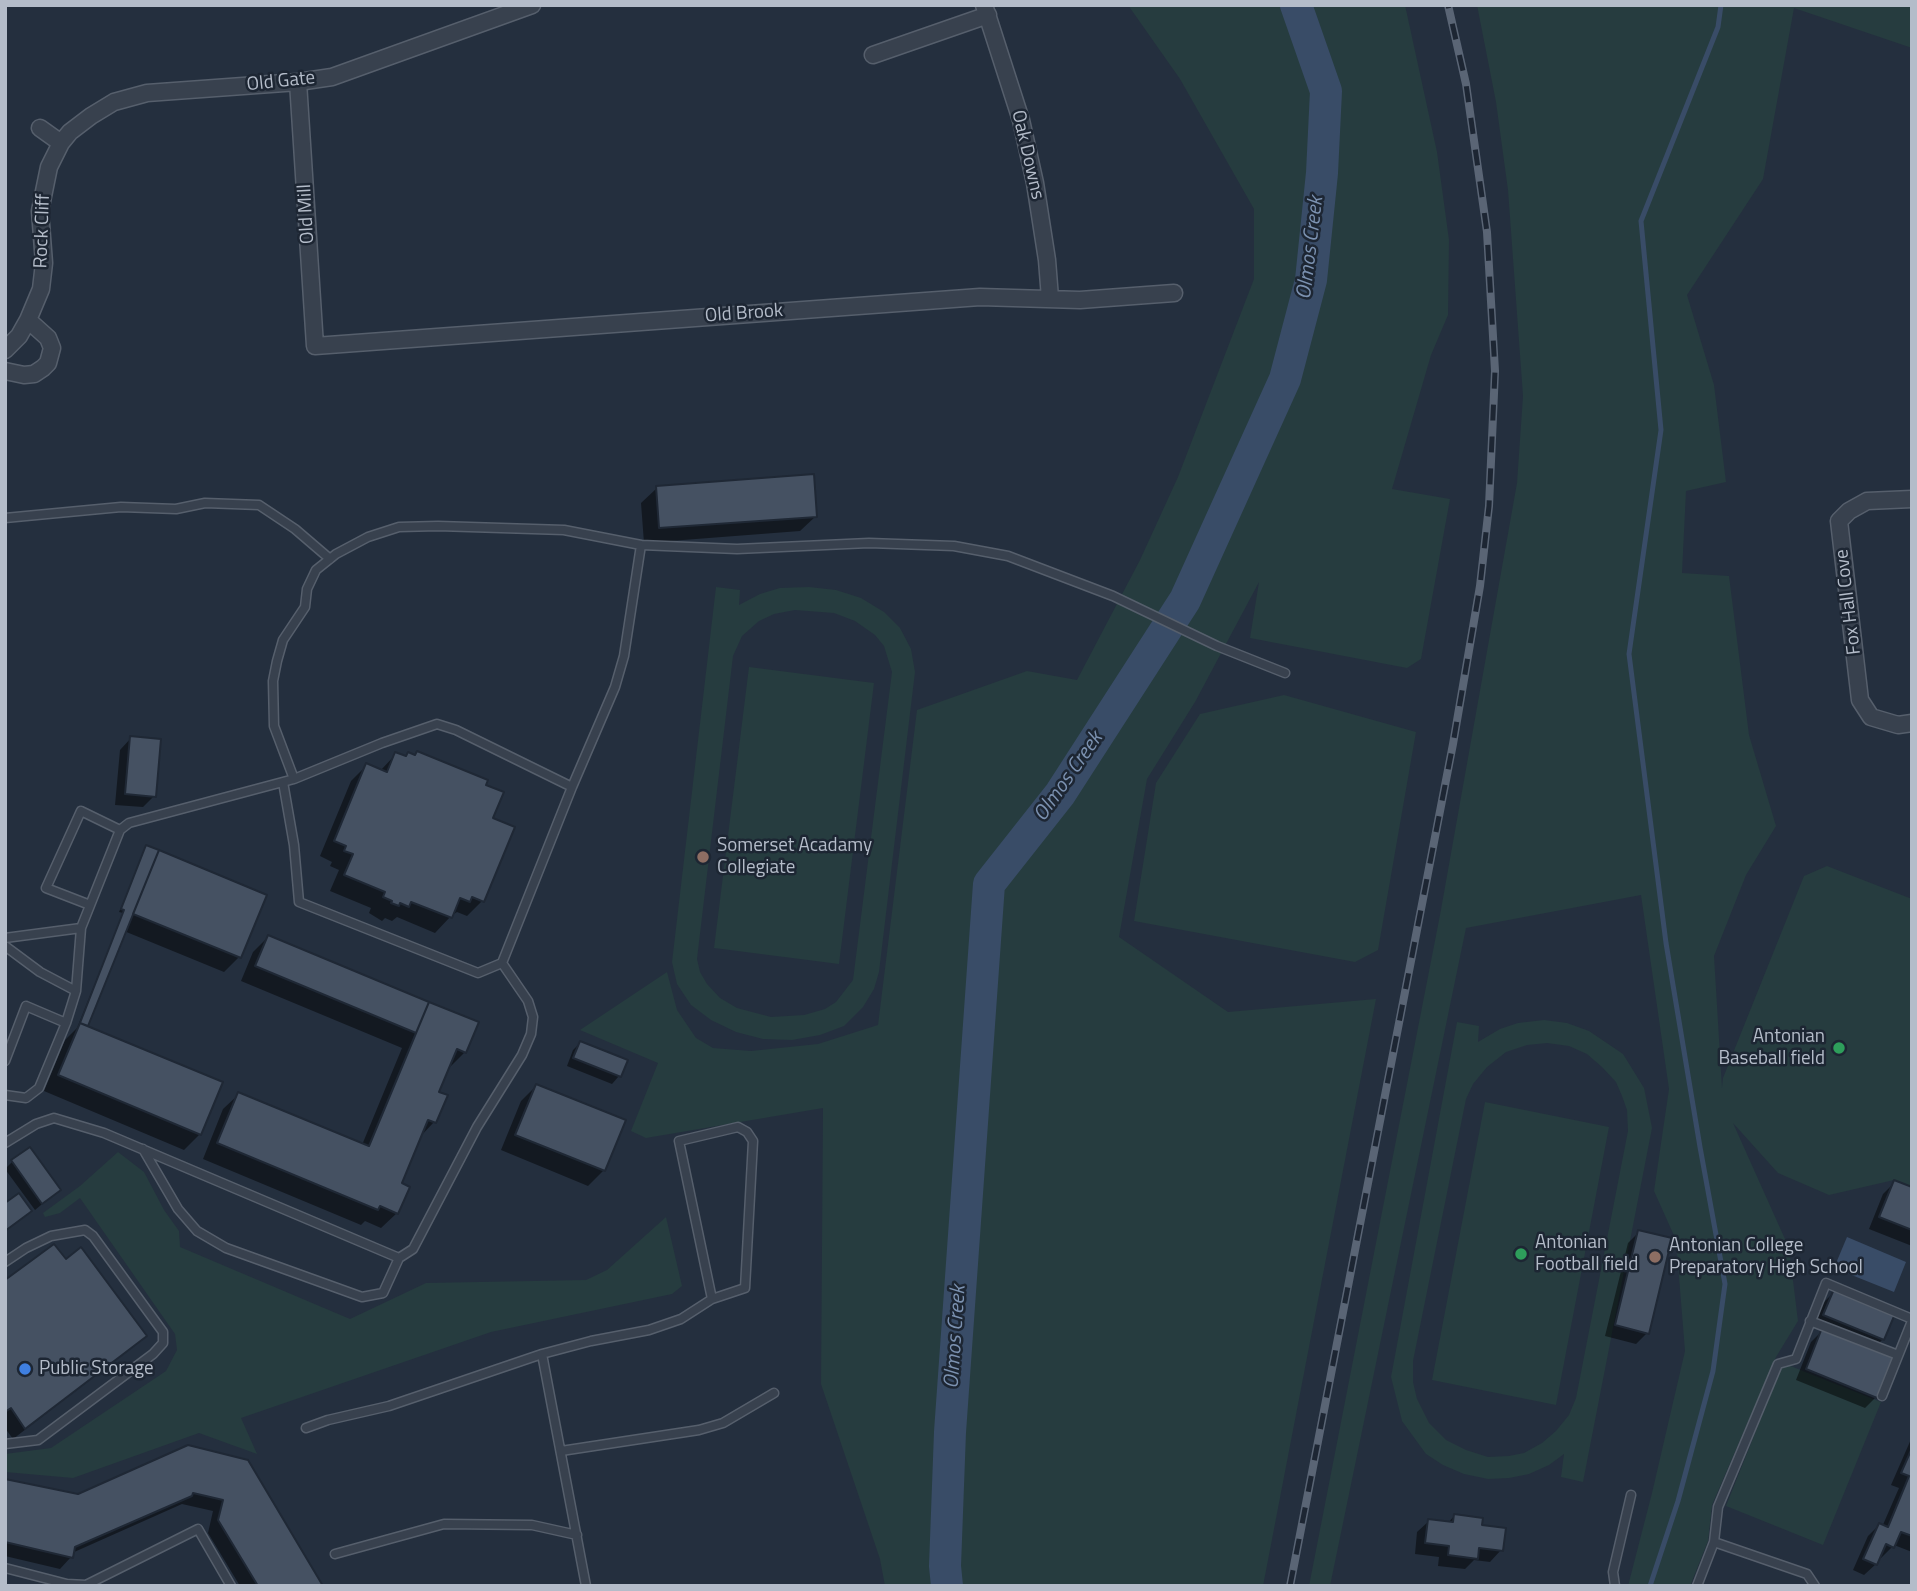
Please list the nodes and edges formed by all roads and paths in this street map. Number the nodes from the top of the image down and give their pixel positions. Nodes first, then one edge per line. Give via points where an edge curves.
1 (532, 5) edge
2 (986, 10) edge
3 (873, 55) dead end
4 (298, 82) junction
5 (40, 128) dead end
6 (61, 143) junction
7 (1174, 293) dead end
8 (1050, 298) junction
9 (28, 320) junction
10 (315, 346) joint
11 (5, 350) edge
12 (5, 371) edge
13 (1912, 499) edge
14 (5, 518) edge
15 (641, 545) junction
16 (330, 559) junction
17 (1285, 673) dead end
18 (1912, 723) edge
19 (294, 779) junction
20 (283, 782) junction
21 (572, 788) junction
22 (120, 830) junction
23 (90, 905) junction
24 (81, 928) junction
25 (5, 938) edge
26 (5, 946) edge
27 (502, 963) junction
28 (76, 991) junction
29 (66, 1023) junction
30 (5, 1061) edge
31 (5, 1095) edge
32 (5, 1143) edge
33 (143, 1149) junction
34 (400, 1258) junction
35 (5, 1262) edge
36 (712, 1299) junction
37 (1912, 1320) edge
38 (1810, 1321) junction
39 (542, 1354) junction
40 (1898, 1355) junction
41 (774, 1393) dead end
42 (1882, 1396) dead end
43 (306, 1428) dead end
44 (5, 1444) edge
45 (561, 1451) junction
46 (1631, 1495) dead end
47 (577, 1535) junction
48 (1714, 1542) junction
49 (335, 1553) dead end
50 (5, 1567) edge
51 (87, 1585) edge
52 (231, 1586) edge
53 (586, 1586) edge
54 (1615, 1586) edge
55 (1697, 1586) edge
56 (1815, 1586) edge

1 - 4 street, Old Gate via 332,76
2 - 3 street, Oak Downs
2 - 8 street, Oak Downs via 1021,120 1035,183
4 - 6 street, Old Gate via 134,96 91,116
4 - 10 street, Old Mill
5 - 6 street
6 - 9 street, Rock Cliff via 44,186 41,289
7 - 8 street, Old Brook
8 - 10 street, Old Brook via 980,297
9 - 11 street, Rock Cliff
9 - 12 street via 48,338 52,348 48,363 34,374
13 - 18 street, Fox Hall Cove via 1867,501 1839,521 1860,700 1871,717 1899,725
14 - 16 lane via 121,507 259,505
15 - 16 lane via 564,530 399,527 368,537
15 - 17 lane via 737,549 869,543 954,546 1008,556 1113,596
15 - 21 lane via 624,656
16 - 19 lane via 316,570 304,607 283,640 273,681 274,726
19 - 20 lane
19 - 21 lane via 436,724
20 - 22 lane via 129,823
20 - 27 lane via 299,902 478,973
21 - 27 lane
22 - 23 lane
22 - 23 lane via 81,811 47,888
23 - 24 lane
24 - 25 lane
24 - 28 lane
26 - 28 lane
27 - 34 lane via 528,1001 533,1017 531,1034 412,1249
28 - 29 lane
29 - 30 lane via 26,1006
29 - 31 lane via 39,1088 26,1098
32 - 33 lane via 54,1118
33 - 34 lane
33 - 34 lane via 178,1209 197,1231 226,1248 362,1297 383,1293
35 - 44 lane via 51,1236 85,1230 163,1332 163,1343 38,1440
36 - 36 lane via 680,1141 738,1127 752,1142 745,1288
36 - 39 lane via 681,1319 649,1330
37 - 38 lane via 1826,1283
37 - 40 lane
38 - 40 lane
38 - 48 lane via 1796,1359 1778,1364 1718,1507
39 - 43 lane via 389,1406
39 - 45 lane
40 - 42 lane
41 - 45 lane via 723,1423 699,1430
45 - 47 lane
46 - 54 lane via 1613,1572
47 - 49 lane via 532,1525 444,1524
47 - 53 lane
48 - 55 lane
48 - 56 lane via 1807,1574
50 - 51 lane
51 - 52 lane via 198,1528

